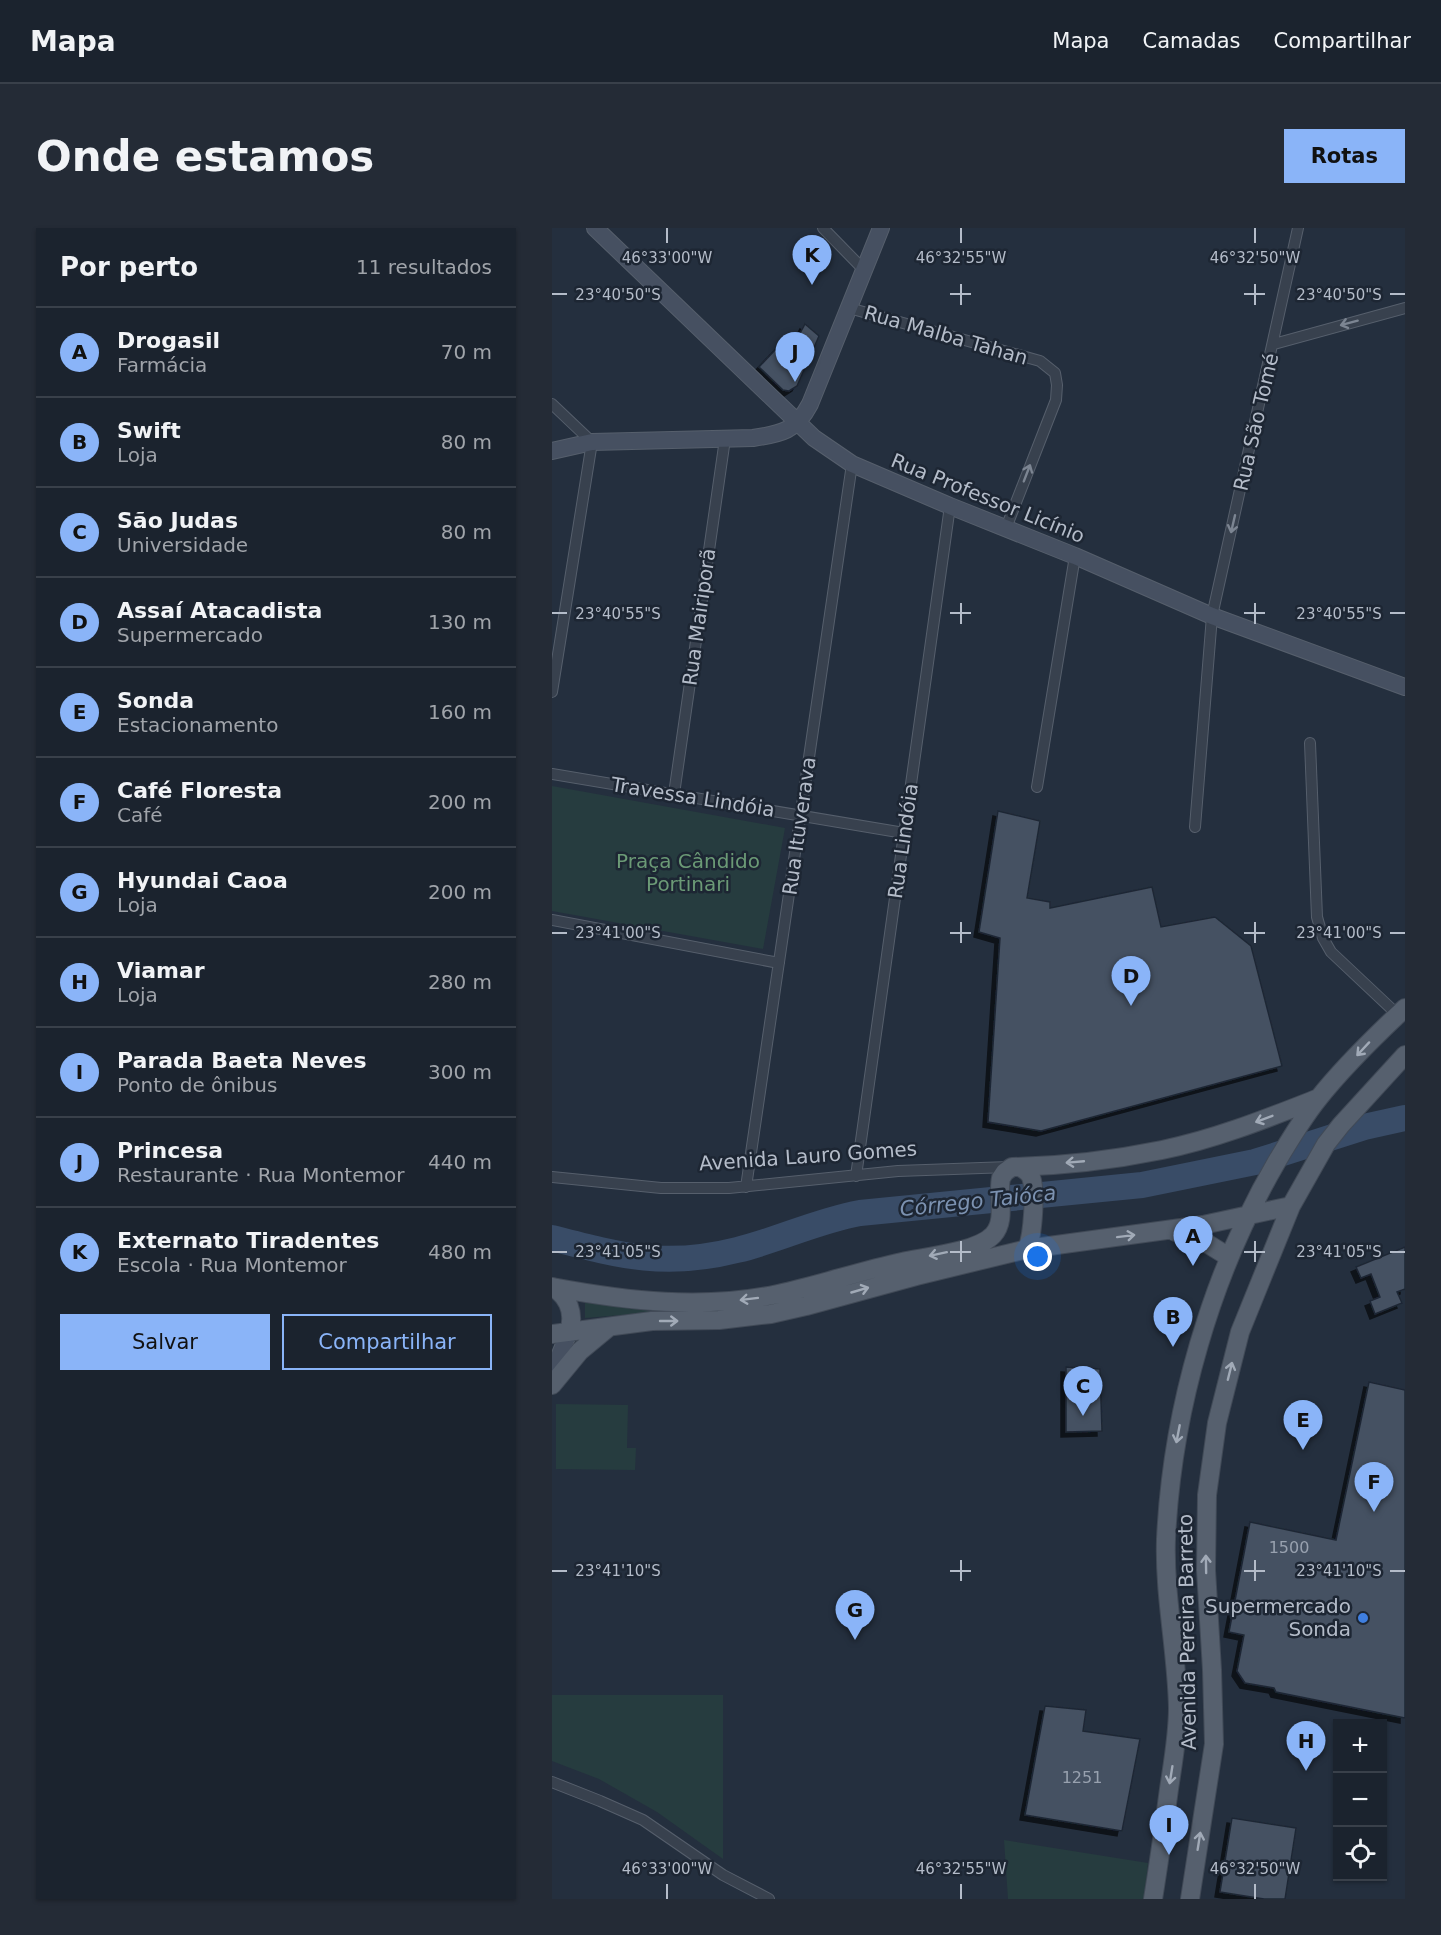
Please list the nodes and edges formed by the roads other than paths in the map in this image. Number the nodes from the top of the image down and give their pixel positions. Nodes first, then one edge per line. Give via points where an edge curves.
1 (595, 228) edge
2 (823, 228) edge
3 (881, 228) edge
4 (1298, 228) edge
5 (864, 270) junction
6 (849, 308) junction
7 (1405, 308) edge
8 (1274, 344) junction
9 (552, 404) edge
10 (798, 422) junction
11 (724, 439) junction
12 (592, 442) junction
13 (552, 451) edge
14 (852, 464) junction
15 (950, 506) junction
16 (1006, 528) junction
17 (1075, 556) junction
18 (1212, 616) junction
19 (1405, 687) edge
20 (552, 692) edge
21 (1310, 743) dead end
22 (552, 774) edge
23 (1038, 787) dead end
24 (674, 794) junction
25 (801, 815) junction
26 (1194, 827) dead end
27 (904, 832) junction
28 (552, 920) edge
29 (779, 963) junction
30 (1402, 1012) edge
31 (1405, 1055) edge
32 (1318, 1098) junction
33 (1016, 1167) junction
34 (959, 1169) junction
35 (856, 1176) junction
36 (552, 1177) edge
37 (1000, 1186) junction
38 (746, 1187) junction
39 (1291, 1206) junction
40 (1247, 1216) junction
41 (1167, 1230) junction
42 (1027, 1249) junction
43 (1229, 1257) junction
44 (552, 1287) edge
45 (611, 1326) junction
46 (561, 1333) edge
47 (552, 1374) edge
48 (552, 1384) edge
49 (552, 1782) edge
50 (769, 1899) edge
51 (1154, 1899) edge
52 (1190, 1899) edge

1 - 10 main road, Rua Professor Licínio
2 - 5 street
3 - 5 main road
4 - 8 street, Rua São Tomé
5 - 6 main road
6 - 10 main road via 810,404
16 -> 6 street, Rua Malba Tahan via 1056,400 1056,374 1040,361
7 -> 8 street
8 -> 18 street, Rua São Tomé
9 - 12 street
10 - 11 main road via 776,434
10 - 14 main road, Rua Professor Licínio via 829,450
11 - 12 main road
11 - 24 street, Rua Mairiporã
12 - 13 main road
12 - 20 street
14 - 15 main road, Rua Professor Licínio
14 - 25 street, Rua Ituverava
15 - 16 main road, Rua Professor Licínio
15 - 27 street, Rua Lindóia
16 - 17 main road, Rua Professor Licínio
17 - 18 main road, Rua Professor Licínio
17 - 23 street
18 - 19 main road, Rua Professor Licínio
18 - 26 street, Rua São Tomé
21 - 30 street via 1317,917 1323,938 1331,952
22 - 24 street, Travessa Lindóia
24 - 25 street, Travessa Lindóia
25 - 27 street, Travessa Lindóia
25 - 29 street, Rua Ituverava
27 - 35 street, Rua Lindóia
28 - 29 street
29 - 38 street, Rua Ituverava
30 -> 32 main road, Avenida Pereira Barreto
31 - 39 main road, Avenida Pereira Barreto via 1326,1144
32 -> 33 main road, Avenida Lauro Gomes via 1243,1127 1164,1150 1098,1161
32 - 40 main road, Avenida Pereira Barreto
33 - 34 street, Avenida Lauro Gomes
33 - 37 main road via 1005,1172
33 - 42 main road via 1029,1174 1032,1188 1032,1238
34 - 35 street, Avenida Lauro Gomes
34 - 37 street, Avenida Lauro Gomes via 991,1175
35 - 38 street, Avenida Lauro Gomes
36 - 38 street, Avenida Lauro Gomes via 661,1188
37 -> 44 main road via 999,1225 993,1235 978,1244 778,1294 707,1303 669,1303
39 - 40 main road
52 -> 39 main road, Avenida Pereira Barreto via 1214,1744 1205,1530 1212,1453 1240,1332
40 - 41 main road
40 - 43 main road, Avenida Pereira Barreto
42 -> 41 main road
41 - 43 main road via 1195,1236
45 -> 42 main road via 771,1314
43 -> 51 main road, Avenida Pereira Barreto via 1192,1373 1173,1456 1166,1543 1177,1721
44 - 46 main road via 564,1295 572,1317
45 - 46 main road
45 - 48 main road via 580,1350
46 - 47 main road
49 - 50 street via 643,1820 723,1875

